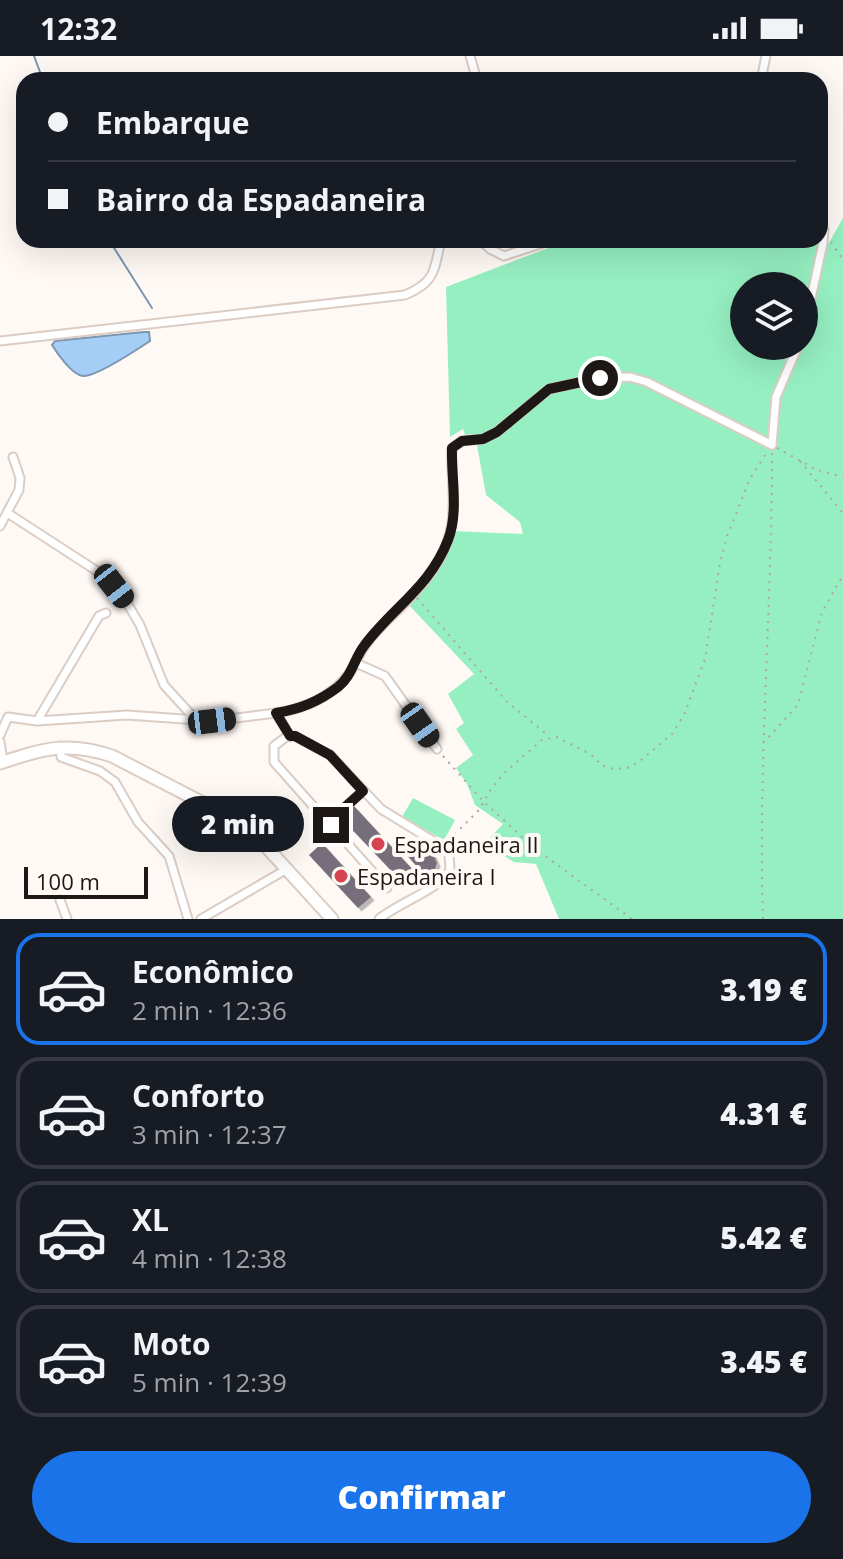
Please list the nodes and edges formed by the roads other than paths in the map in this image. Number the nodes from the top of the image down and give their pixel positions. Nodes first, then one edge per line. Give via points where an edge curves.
1 (439, 248) edge
2 (489, 248) edge
3 (528, 248) edge
4 (820, 248) edge
5 (817, 272) edge
6 (0, 341) edge
7 (792, 360) edge
8 (13, 457) dead end
9 (9, 514) junction
10 (0, 526) edge
11 (106, 613) dead end
12 (356, 663) junction
13 (276, 713) junction
14 (4, 715) edge
15 (195, 719) junction
16 (37, 721) junction
17 (0, 735) edge
18 (290, 736) junction
19 (0, 742) edge
20 (60, 746) junction
21 (437, 749) road end
22 (2, 762) edge
23 (363, 791) junction
24 (321, 815) dead end
25 (287, 869) junction
26 (387, 888) dead end
27 (60, 900) dead end
28 (67, 919) edge
29 (188, 919) edge
30 (201, 919) edge
31 (332, 919) edge
32 (379, 919) edge

1 - 6 street via 432,279 405,295
2 - 3 street via 504,256
4 - 5 street
7 - 12 street via 776,397 772,445 630,377 549,389 497,432 462,441 452,448 452,526 440,556 414,595 366,643
8 - 9 street via 20,478
9 - 10 street
9 - 15 street via 114,586 140,625 164,685
11 - 16 street via 99,616
12 - 13 street via 340,686 301,709
12 - 21 street via 385,676
13 - 15 street
13 - 18 street
14 - 16 street
14 - 17 street
15 - 16 street via 127,715
18 - 23 street via 330,755
18 - 24 street via 274,746 274,762
19 - 22 street
20 - 22 main road
20 - 25 main road via 112,756 232,818 251,830
20 - 29 street via 61,757 108,775 138,822 165,850
23 - 26 street via 331,825
23 - 32 street via 391,817 443,847 450,862 447,876 434,887
25 - 30 street
25 - 31 main road
27 - 28 street

